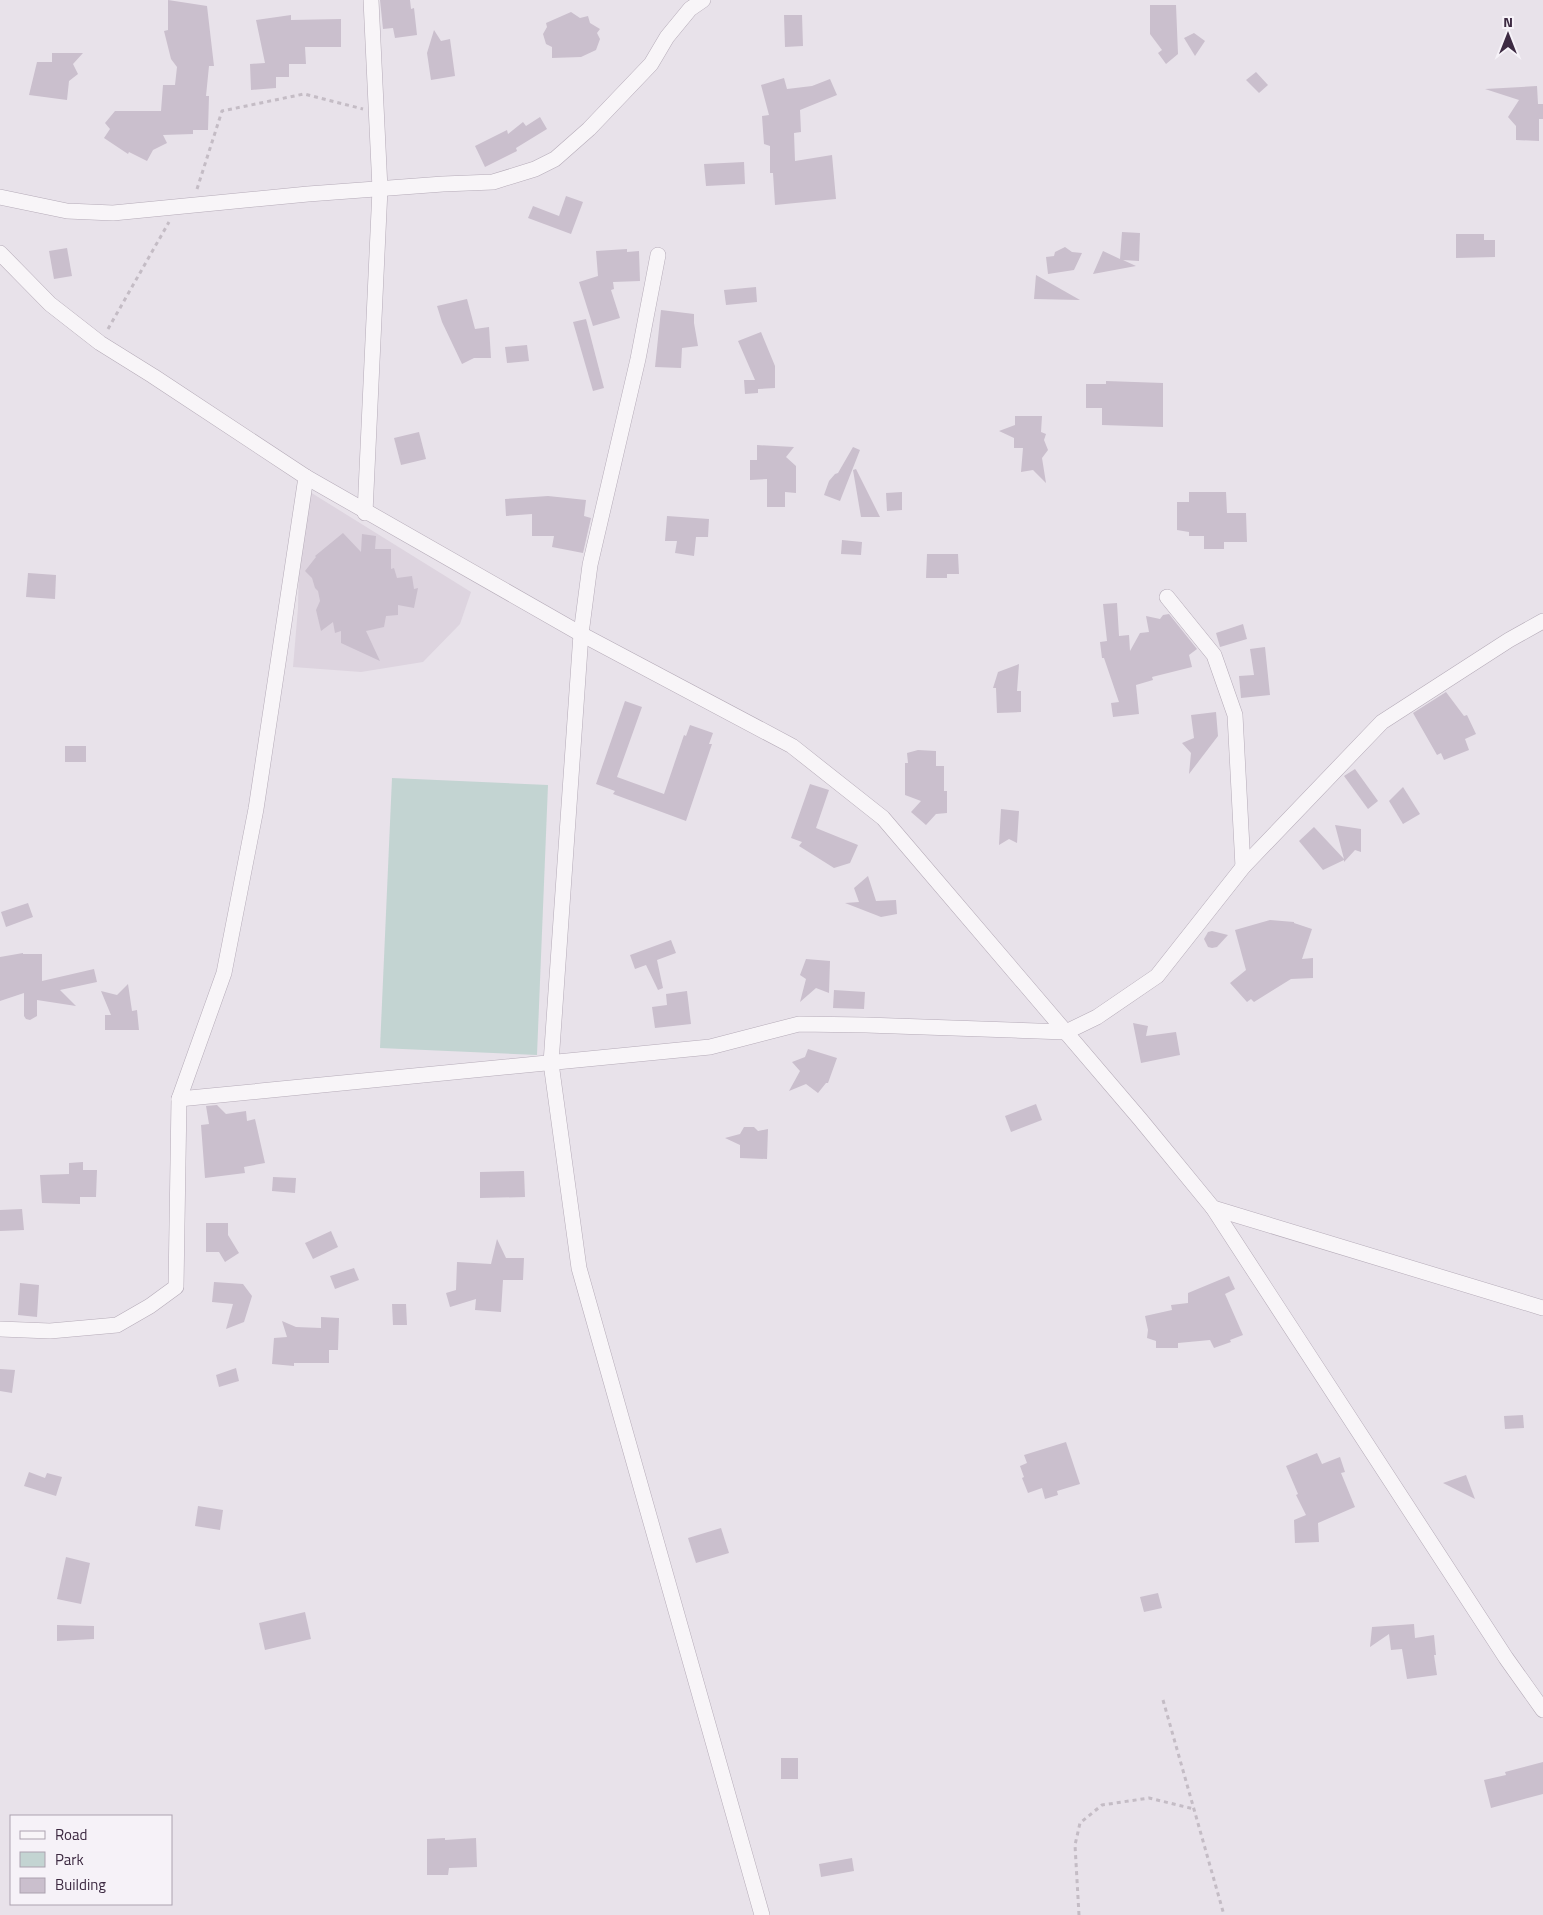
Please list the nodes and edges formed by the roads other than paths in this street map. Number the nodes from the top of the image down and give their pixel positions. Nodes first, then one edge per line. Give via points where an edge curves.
1 (371, 0) edge
2 (703, 0) edge
3 (380, 189) junction
4 (0, 197) edge
5 (0, 253) edge
6 (658, 255) dead end
7 (306, 477) junction
8 (365, 512) junction
9 (1167, 597) dead end
10 (1543, 621) edge
11 (581, 634) junction
12 (1243, 867) junction
13 (1066, 1032) junction
14 (551, 1063) junction
15 (179, 1099) junction
16 (1212, 1208) junction
17 (1543, 1308) edge
18 (0, 1329) edge
19 (1543, 1710) edge
20 (762, 1915) edge

1 - 3 street
2 - 3 street via 690,9 667,37 651,64 589,129 555,159 493,182
3 - 4 street via 113,213 67,212
3 - 8 street
5 - 7 street via 50,304 100,343
6 - 11 street via 638,359 590,565
7 - 8 street
7 - 15 street via 256,810 224,973
8 - 11 street
9 - 12 street via 1214,654 1235,715
10 - 12 street via 1382,722
11 - 13 street via 792,746 883,818
11 - 14 street
12 - 13 street via 1157,976 1097,1017
13 - 14 street via 800,1024 710,1047
13 - 16 street
14 - 15 street
14 - 20 street via 579,1268
15 - 18 street via 176,1286 150,1306 117,1324 50,1331
16 - 17 street
16 - 19 street

